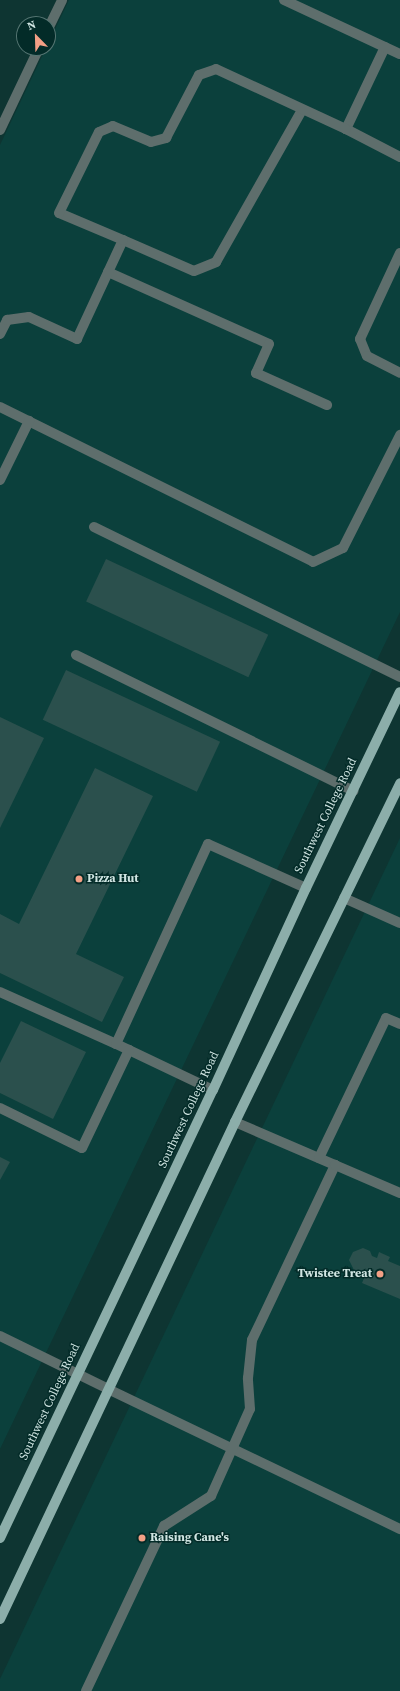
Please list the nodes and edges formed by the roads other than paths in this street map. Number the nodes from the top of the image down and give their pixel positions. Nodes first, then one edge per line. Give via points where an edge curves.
1 (62, 0) edge
2 (284, 0) edge
3 (54, 16) edge
4 (385, 47) junction
5 (400, 54) edge
6 (35, 56) edge
7 (302, 110) junction
8 (346, 129) junction
9 (0, 130) edge
10 (400, 157) edge
11 (123, 240) junction
12 (400, 253) edge
13 (108, 272) junction
14 (0, 334) edge
15 (400, 373) edge
16 (327, 405) dead end
17 (0, 407) edge
18 (28, 421) junction
19 (400, 435) edge
20 (0, 480) edge
21 (94, 527) dead end
22 (76, 655) dead end
23 (400, 677) edge
24 (400, 692) edge
25 (400, 783) edge
26 (353, 791) junction
27 (306, 888) junction
28 (344, 898) junction
29 (400, 923) edge
30 (0, 992) edge
31 (400, 1024) edge
32 (116, 1044) junction
33 (129, 1050) junction
34 (213, 1090) junction
35 (0, 1108) edge
36 (235, 1122) junction
37 (319, 1158) junction
38 (335, 1165) junction
39 (400, 1193) edge
40 (0, 1336) edge
41 (77, 1374) junction
42 (110, 1390) junction
43 (232, 1450) junction
44 (400, 1529) edge
45 (0, 1538) edge
46 (0, 1619) edge
47 (86, 1691) edge

1 - 3 street
2 - 4 street
4 - 5 street
4 - 8 street
6 - 9 street
7 - 8 street
7 - 11 street via 216,262 194,271
7 - 11 street via 216,69 199,75 166,138 151,142 113,126 99,132 59,213
8 - 10 street
11 - 13 street
12 - 15 street via 360,338 367,356
13 - 14 street via 77,339 29,317 7,320
13 - 16 street via 269,344 256,373
17 - 18 street
18 - 19 street via 313,562 343,548
18 - 20 street
21 - 23 street
22 - 26 street
24 - 26 main road, Southwest College Road
25 - 28 main road
26 - 27 main road, Southwest College Road
27 - 32 street via 208,844
27 - 34 main road, Southwest College Road
28 - 29 street
28 - 36 main road
30 - 32 street
31 - 37 street via 386,1018
32 - 33 street
33 - 34 street
33 - 35 street via 82,1148
34 - 41 main road, Southwest College Road
36 - 37 street
36 - 42 main road
37 - 38 street
38 - 39 street
38 - 43 street via 252,1340 248,1378 250,1408
40 - 41 street
41 - 42 street
41 - 45 main road, Southwest College Road
42 - 43 street
42 - 46 main road
43 - 44 street
43 - 47 street via 211,1496 164,1526

